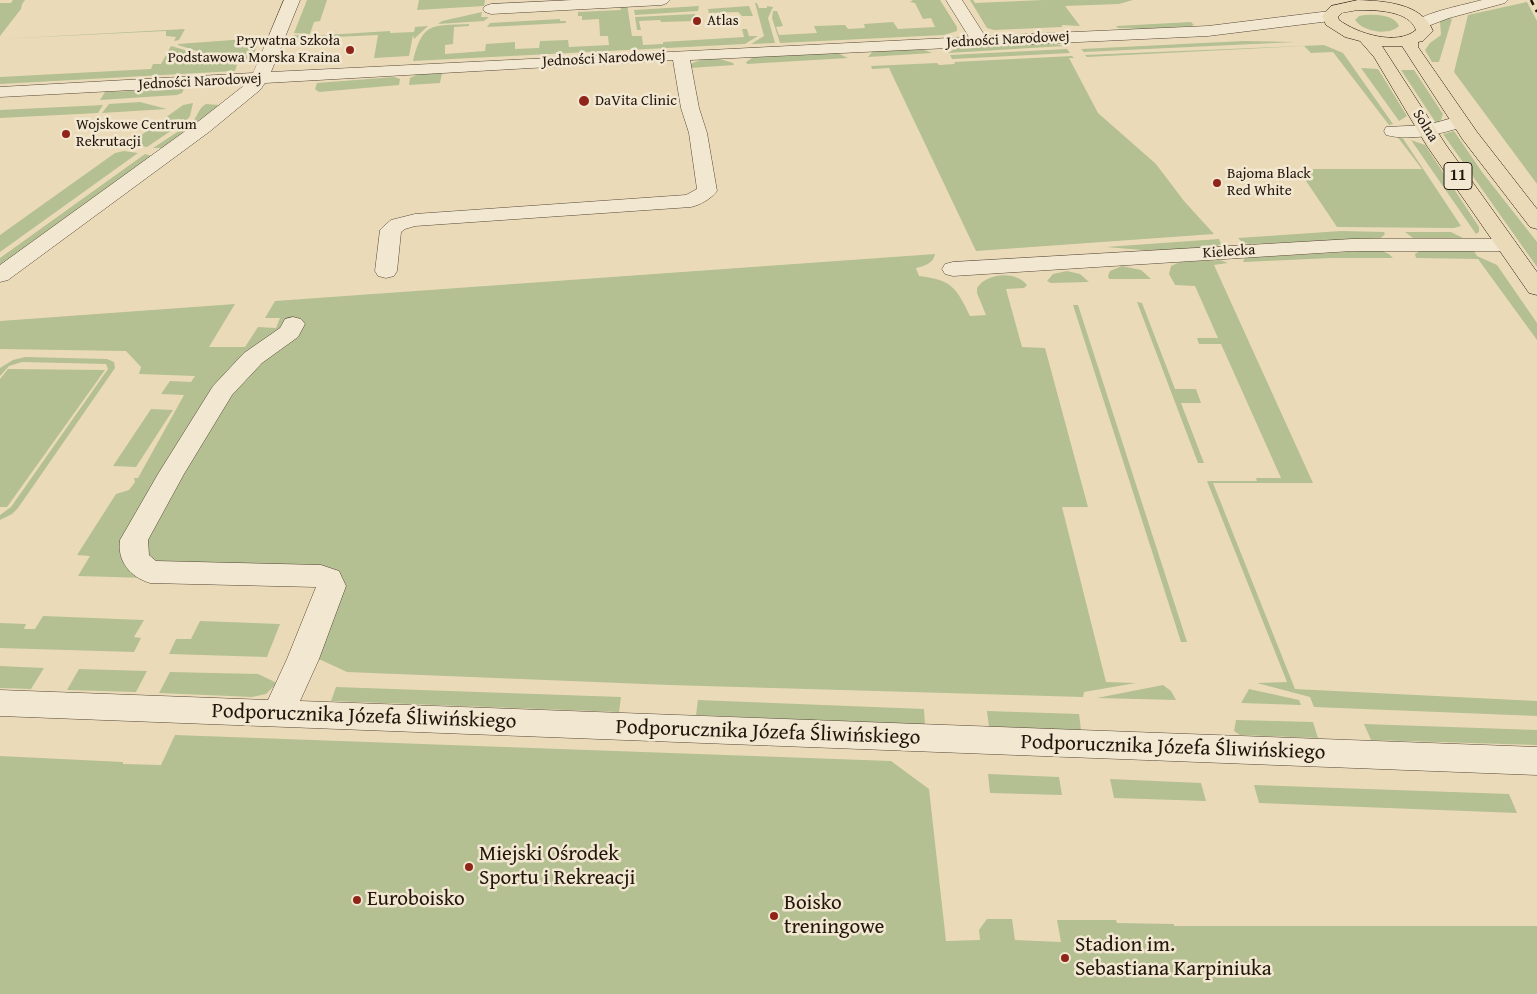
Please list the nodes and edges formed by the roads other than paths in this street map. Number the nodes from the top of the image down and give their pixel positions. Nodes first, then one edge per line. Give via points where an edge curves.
1 (292, 0) edge
2 (662, 0) edge
3 (954, 0) edge
4 (1468, 0) edge
5 (1500, 0) edge
6 (1370, 3) edge
7 (491, 8) dead end
8 (1335, 8) edge
9 (1399, 11) junction
10 (1422, 23) junction
11 (1208, 30) junction
12 (1346, 32) junction
13 (1366, 38) junction
14 (1409, 40) junction
15 (980, 41) junction
16 (681, 55) junction
17 (260, 79) junction
18 (0, 92) edge
19 (1460, 122) junction
20 (1392, 131) dead end
21 (1428, 131) junction
22 (1537, 223) edge
23 (1506, 245) junction
24 (953, 269) dead end
25 (386, 271) dead end
26 (0, 275) edge
27 (1537, 288) edge
28 (293, 324) dead end
29 (0, 703) edge
30 (278, 713) junction
31 (1537, 761) edge

1 - 17 street
2 - 7 street
3 - 15 street
4 - 9 street
5 - 10 street
6 - 8 main road
6 - 9 main road
8 - 11 street, Jedności Narodowej via 1291,22
8 - 12 main road via 1334,24
9 - 10 main road
10 - 14 main road via 1426,29 1424,33
11 - 12 street, Jedności Narodowej
11 - 15 street, Jedności Narodowej
12 - 13 main road
13 - 14 main road
13 - 21 main road, Solna / 11 via 1381,54
14 - 19 main road, Solna / 11 via 1410,47
15 - 16 street, Jedności Narodowej
16 - 17 street, Jedności Narodowej
16 - 25 street via 698,133 706,192 691,201 406,222 391,230
17 - 18 street, Jedności Narodowej
17 - 26 street via 202,128
19 - 21 street
19 - 22 main road, Solna / 11
20 - 21 street
21 - 23 main road, Solna / 11
23 - 24 street, Kielecka via 1352,245
23 - 27 main road, Solna / 11
28 - 30 street via 290,332 241,369 222,391 170,474 132,549 140,566 150,572 321,576 329,579 331,586
29 - 30 street, Podporucznika Józefa Śliwińskiego
30 - 31 street, Podporucznika Józefa Śliwińskiego

